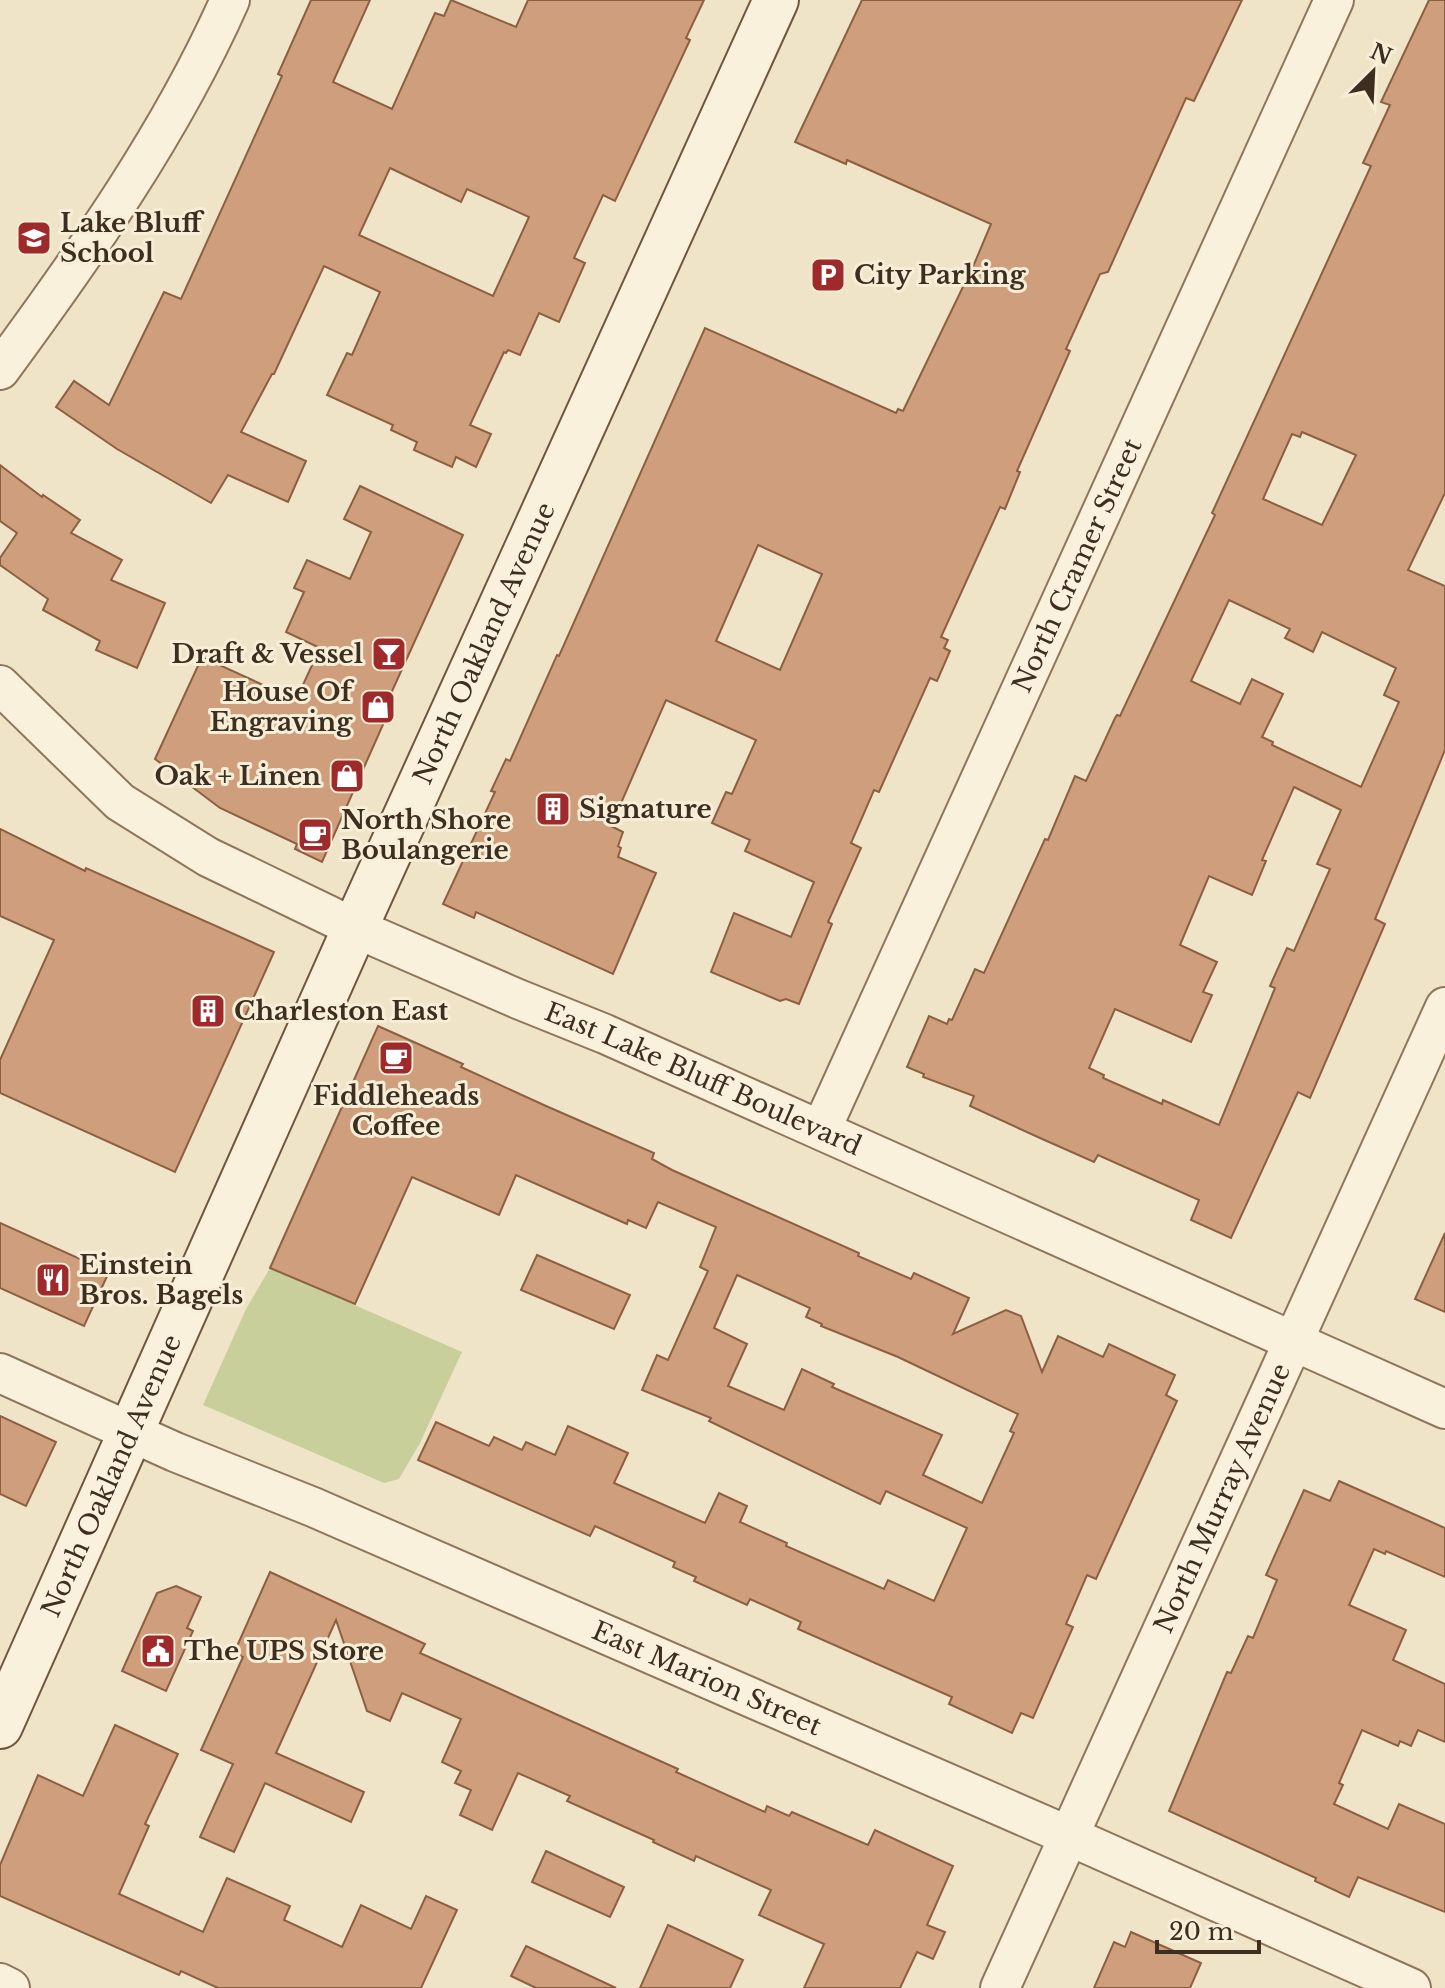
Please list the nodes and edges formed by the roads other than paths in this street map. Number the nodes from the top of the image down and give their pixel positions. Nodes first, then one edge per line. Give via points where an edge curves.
1 (230, 0) edge
2 (776, 0) edge
3 (1334, 0) edge
4 (0, 370) edge
5 (0, 685) edge
6 (355, 928) junction
7 (1445, 1007) edge
8 (821, 1130) junction
9 (1293, 1342) junction
10 (0, 1373) edge
11 (1445, 1409) edge
12 (130, 1432) junction
13 (0, 1726) edge
14 (1069, 1836) junction
15 (0, 1983) edge
16 (10, 1988) edge
17 (1000, 1988) edge
18 (1411, 1988) edge

1 - 4 street via 158,139
2 - 6 main road, North Oakland Avenue
3 - 8 street, North Cramer Street
5 - 6 street, East Lake Bluff Boulevard via 120,802 208,857
6 - 8 street, East Lake Bluff Boulevard
6 - 12 main road, North Oakland Avenue
7 - 9 street, North Murray Avenue
8 - 9 street, East Lake Bluff Boulevard
9 - 11 street, East Lake Bluff Boulevard
9 - 14 street, North Murray Avenue
10 - 12 street, East Marion Street
12 - 13 main road, North Oakland Avenue
12 - 14 street, East Marion Street
14 - 17 street, North Murray Avenue
14 - 18 street, East Marion Street
15 - 16 street

